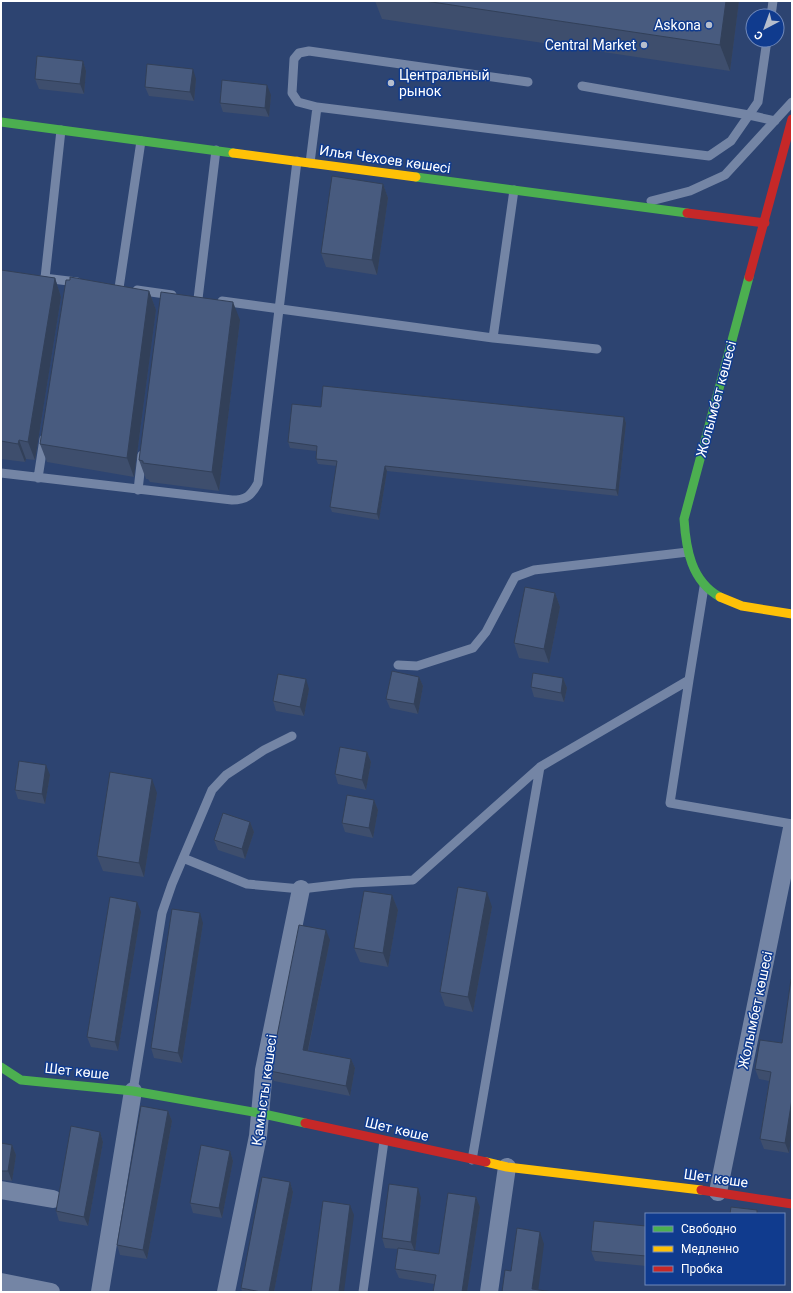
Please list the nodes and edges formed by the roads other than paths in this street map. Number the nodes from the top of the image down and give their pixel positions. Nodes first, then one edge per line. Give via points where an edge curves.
1 (766, 48) edge
2 (528, 82) dead end
3 (582, 86) dead end
4 (792, 102) edge
5 (317, 107) junction
6 (749, 115) junction
7 (792, 119) edge
8 (775, 121) junction
9 (1, 122) edge
10 (62, 130) junction
11 (141, 141) junction
12 (216, 150) junction
13 (297, 161) junction
14 (310, 163) junction
15 (514, 190) junction
16 (630, 206) junction
17 (765, 223) junction
18 (84, 283) edge
19 (199, 299) junction
20 (279, 308) junction
21 (493, 338) junction
22 (597, 349) dead end
23 (45, 430) edge
24 (144, 443) edge
25 (1, 473) edge
26 (38, 478) junction
27 (138, 490) junction
28 (688, 552) junction
29 (704, 587) junction
30 (792, 614) edge
31 (398, 665) dead end
32 (689, 680) junction
33 (292, 736) dead end
34 (540, 767) junction
35 (792, 824) edge
36 (792, 828) edge
37 (183, 858) junction
38 (300, 889) junction
39 (1, 1067) edge
40 (133, 1091) junction
41 (259, 1113) junction
42 (384, 1141) junction
43 (472, 1160) junction
44 (507, 1167) junction
45 (1, 1190) edge
46 (718, 1192) junction
47 (53, 1199) dead end
48 (792, 1204) edge
49 (1, 1282) edge
50 (51, 1292) edge
51 (100, 1292) edge
52 (226, 1292) edge
53 (363, 1292) edge
54 (489, 1292) edge

1 - 6 lane via 758,102
2 - 5 lane via 309,51 299,53 294,59 292,94 298,102
3 - 6 lane
4 - 8 lane
5 - 6 lane via 708,156 732,141
5 - 14 lane
6 - 8 lane
7 - 17 street, Жолымбет көшесі
8 - 16 lane via 725,175 690,191
9 - 10 street, Илья Чехоев көшесі
10 - 11 street, Илья Чехоев көшесі
10 - 18 lane via 41,278 69,285
11 - 12 street, Илья Чехоев көшесі
11 - 19 lane via 116,287 164,298
12 - 13 street, Илья Чехоев көшесі
12 - 19 lane
13 - 14 street, Илья Чехоев көшесі
13 - 20 lane
14 - 15 street, Илья Чехоев көшесі
15 - 16 street, Илья Чехоев көшесі
15 - 21 lane
16 - 17 street, Илья Чехоев көшесі
17 - 28 street, Жолымбет көшесі via 748,274 684,519
19 - 20 lane
20 - 21 lane
20 - 27 lane via 258,484 251,496 232,500
21 - 22 lane
23 - 26 lane
24 - 27 lane
25 - 26 lane
26 - 27 lane
28 - 29 street, Жолымбет көшесі
28 - 31 lane via 534,570 515,577 486,632 474,648 417,666
29 - 30 street, Жолымбет көшесі via 725,600 748,609
29 - 32 lane
32 - 34 lane
32 - 35 lane via 670,803
33 - 37 lane via 264,750 226,775 212,790
34 - 38 lane via 413,880
34 - 43 lane
36 - 46 street, Жолымбет көшесі
37 - 38 lane via 248,884
37 - 40 lane via 162,913
38 - 41 street, Қамысты көшесі via 264,1070
39 - 40 street, Шет көше via 21,1080
40 - 41 street, Шет көше
40 - 51 street
41 - 42 street, Шет көше
41 - 52 street, Қамысты көшесі via 258,1136
42 - 43 street, Шет көше
42 - 53 lane
43 - 44 street, Шет көше
44 - 46 street, Шет көше
44 - 54 street
45 - 47 street
46 - 48 street, Шет көше
49 - 50 street

